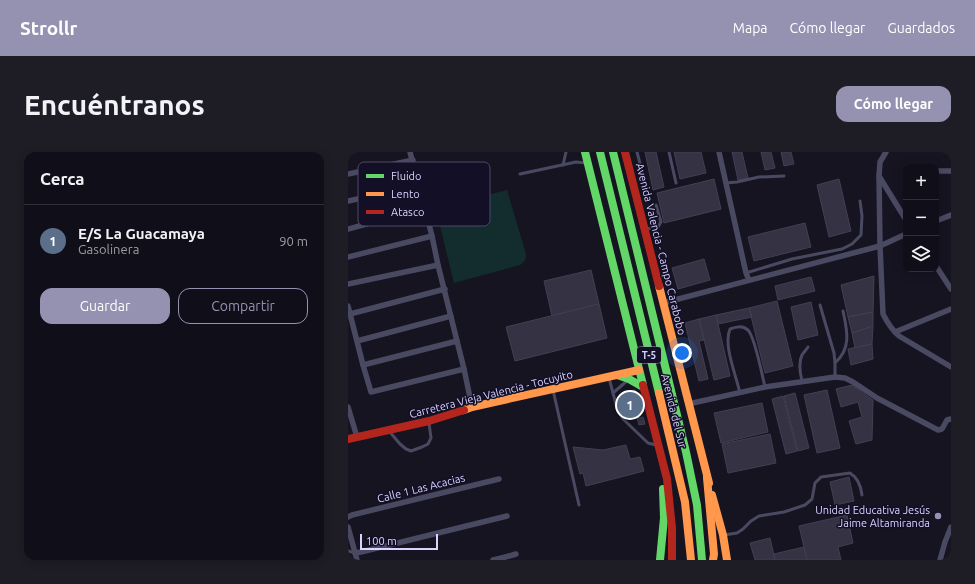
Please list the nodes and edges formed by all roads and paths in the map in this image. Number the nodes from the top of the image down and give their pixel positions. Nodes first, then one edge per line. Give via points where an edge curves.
1 (410, 152) edge
2 (566, 152) edge
3 (585, 152) edge
4 (600, 152) edge
5 (612, 152) edge
6 (620, 152) edge
7 (625, 152) edge
8 (637, 152) edge
9 (670, 152) edge
10 (719, 152) edge
11 (886, 152) edge
12 (413, 160) joint
13 (404, 162) edge
14 (588, 163) junction
15 (563, 165) junction
16 (939, 171) edge
17 (951, 171) edge
18 (358, 172) edge
19 (348, 174) edge
20 (520, 174) dead end
21 (784, 176) dead end
22 (879, 176) junction
23 (676, 183) dead end
24 (726, 183) junction
25 (647, 190) dead end
26 (622, 192) junction
27 (358, 199) edge
28 (348, 201) edge
29 (860, 201) dead end
30 (656, 204) dead end
31 (903, 215) edge
32 (951, 215) edge
33 (939, 220) edge
34 (359, 226) edge
35 (430, 226) edge
36 (348, 229) edge
37 (644, 230) junction
38 (903, 235) edge
39 (432, 236) junction
40 (880, 246) junction
41 (348, 257) edge
42 (438, 265) junction
43 (939, 271) edge
44 (746, 273) junction
45 (749, 280) junction
46 (348, 284) edge
47 (445, 289) junction
48 (951, 289) edge
49 (663, 303) junction
50 (820, 305) dead end
51 (348, 306) edge
52 (951, 309) edge
53 (843, 311) dead end
54 (350, 314) junction
55 (451, 316) junction
56 (895, 332) junction
57 (357, 341) junction
58 (457, 341) junction
59 (808, 347) dead end
60 (835, 363) junction
61 (362, 365) junction
62 (951, 367) edge
63 (464, 369) junction
64 (639, 370) junction
65 (613, 376) junction
66 (835, 378) junction
67 (629, 379) junction
68 (802, 381) junction
69 (643, 387) junction
70 (765, 387) junction
71 (553, 389) junction
72 (740, 392) junction
73 (613, 393) junction
74 (688, 404) junction
75 (348, 407) edge
76 (472, 407) junction
77 (951, 419) edge
78 (429, 421) junction
79 (388, 430) junction
80 (357, 437) junction
81 (348, 439) edge
82 (658, 446) junction
83 (663, 464) junction
84 (707, 478) junction
85 (499, 479) dead end
86 (862, 495) dead end
87 (579, 505) dead end
88 (507, 516) dead end
89 (348, 517) edge
90 (348, 527) edge
91 (951, 527) edge
92 (722, 535) junction
93 (348, 551) edge
94 (355, 553) junction
95 (516, 554) dead end
96 (502, 559) edge
97 (357, 560) edge
98 (492, 560) edge
99 (660, 560) edge
100 (672, 560) edge
101 (691, 560) edge
102 (702, 560) edge
103 (713, 560) edge
104 (727, 560) edge
105 (940, 560) edge

1 - 12 street
2 - 15 lane
3 - 14 main road
4 - 101 main road, Avenida del Sur / T-5 via 685,502
5 - 26 main road, Avenida del Sur / T-5
6 - 26 main road
7 - 37 main road, Avenida Valencia - Campo Carabobo / T-5
8 - 25 lane
9 - 23 lane
10 - 24 street
11 - 22 street via 880,162
12 - 13 street
14 - 15 lane
14 - 64 main road
15 - 20 lane
16 - 17 street
18 - 19 street
21 - 24 lane via 759,177
22 - 31 street
22 - 40 street
24 - 44 street
26 - 102 main road, Avenida del Sur / T-5 via 686,452 697,505
27 - 28 street
29 - 44 lane via 861,235 852,244 842,249 792,259
30 - 37 lane via 661,222 658,227
32 - 33 street
34 - 36 street
35 - 39 street
37 - 49 main road, Avenida Valencia - Campo Carabobo / T-5
38 - 40 street
39 - 41 street
39 - 42 street
40 - 45 street
40 - 56 street via 883,314
42 - 46 street
42 - 47 street
43 - 48 street
44 - 45 street
45 - 49 street
47 - 54 street
47 - 55 street
49 - 74 main road, Avenida Valencia - Campo Carabobo / T-5
50 - 60 lane
51 - 54 street
52 - 56 street
53 - 60 lane via 848,336 845,350
54 - 57 street
55 - 57 street
55 - 58 street
56 - 62 street
57 - 61 street
58 - 61 street
58 - 63 street
59 - 68 lane via 800,364
60 - 66 lane
61 - 63 street via 371,392
63 - 76 street
64 - 65 main road, Carretera Vieja Valencia - Tocuyito
64 - 69 main road
65 - 67 main road
65 - 71 main road, Carretera Vieja Valencia - Tocuyito
65 - 73 lane
66 - 68 street
66 - 77 street via 845,378 853,382 877,398 938,430
67 - 69 main road
67 - 73 lane
68 - 70 street
69 - 82 main road
70 - 72 street
70 - 72 lane via 751,335 748,330 739,327 730,329 728,341
71 - 76 main road, Carretera Vieja Valencia - Tocuyito
71 - 87 lane
72 - 74 street
73 - 82 lane via 623,419 648,443
74 - 84 main road, Avenida Valencia - Campo Carabobo / T-5
75 - 80 street
76 - 78 main road, Carretera Vieja Valencia - Tocuyito
78 - 79 main road, Carretera Vieja Valencia - Tocuyito
78 - 79 lane via 431,438 428,444 411,451 400,444
79 - 80 main road, Carretera Vieja Valencia - Tocuyito
80 - 81 main road, Carretera Vieja Valencia - Tocuyito
82 - 83 main road
83 - 99 main road via 664,518
83 - 100 main road via 672,528
84 - 92 main road, Avenida Valencia - Campo Carabobo / T-5
84 - 103 main road
85 - 89 street, Calle 1 Las Acacias
86 - 92 lane via 861,486 850,473 820,477 815,483 812,499 805,505 759,516 736,533
88 - 94 street
90 - 94 street
91 - 105 street
92 - 104 main road, Avenida Valencia - Campo Carabobo / T-5
93 - 94 lane
94 - 97 street
95 - 96 street
96 - 98 street

